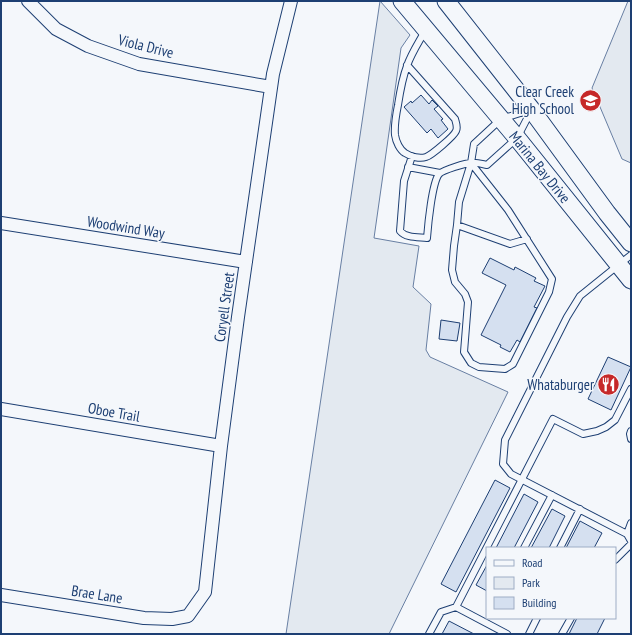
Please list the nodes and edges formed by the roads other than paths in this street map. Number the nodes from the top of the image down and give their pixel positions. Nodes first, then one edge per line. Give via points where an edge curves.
1 (28, 1) edge
2 (291, 1) edge
3 (402, 1) edge
4 (446, 1) edge
5 (426, 30) junction
6 (407, 65) junction
7 (271, 87) junction
8 (532, 109) junction
9 (501, 119) junction
10 (517, 138) junction
11 (412, 156) junction
12 (471, 163) junction
13 (408, 167) junction
14 (440, 173) junction
15 (1, 222) edge
16 (457, 225) junction
17 (527, 239) junction
18 (631, 243) edge
19 (625, 260) edge
20 (246, 262) junction
21 (631, 280) edge
22 (631, 389) edge
23 (1, 409) edge
24 (631, 432) edge
25 (631, 439) edge
26 (221, 446) junction
27 (522, 479) junction
28 (552, 495) junction
29 (580, 509) junction
30 (631, 523) edge
31 (627, 534) junction
32 (631, 541) edge
33 (631, 544) edge
34 (487, 547) edge
35 (525, 547) edge
36 (561, 547) edge
37 (486, 549) edge
38 (616, 559) edge
39 (1, 595) edge
40 (456, 607) junction
41 (188, 615) joint
42 (536, 619) edge
43 (570, 619) edge
44 (487, 620) edge
45 (429, 634) edge
46 (507, 634) edge
47 (528, 634) edge
48 (562, 634) edge

1 - 7 street, Viola Drive via 56,28 88,46 139,64
2 - 7 street, Coryell Street
3 - 5 main road, Marina Bay Drive
4 - 8 main road, Marina Bay Drive
5 - 6 lane
5 - 9 main road, Marina Bay Drive
6 - 11 lane via 402,82 395,136 398,145
6 - 11 lane via 457,124 453,136 427,157
7 - 20 street, Coryell Street
8 - 9 lane
8 - 10 lane
8 - 18 main road, Marina Bay Drive via 607,214
9 - 10 main road, Marina Bay Drive
9 - 12 lane via 474,144
10 - 12 lane via 487,165
10 - 19 main road, Marina Bay Drive
11 - 13 lane
12 - 14 lane
12 - 16 lane via 459,202
12 - 17 lane
13 - 14 lane
13 - 14 lane via 404,181 400,231 408,236 426,238 434,188
15 - 20 street, Woodwind Way
16 - 17 lane via 510,244
16 - 17 lane via 452,270 455,282 468,302 464,352 471,362 479,367 505,369 513,364 549,292 552,279
19 - 21 main road, Marina Bay Drive
19 - 27 lane via 580,296 505,440 503,464 511,474
20 - 26 street, Coryell Street
22 - 27 lane via 615,420 597,431 584,434 554,419
23 - 26 street, Oboe Trail
24 - 25 lane
26 - 41 street, Coryell Street via 205,592
27 - 28 lane
27 - 34 lane
28 - 29 lane
28 - 35 lane
29 - 31 lane
29 - 36 lane
30 - 31 lane
31 - 32 lane
33 - 38 lane
37 - 40 lane
39 - 41 street, Brae Lane via 144,618 172,619
40 - 44 lane
40 - 45 lane via 441,612
42 - 47 lane
43 - 48 lane
44 - 46 lane

